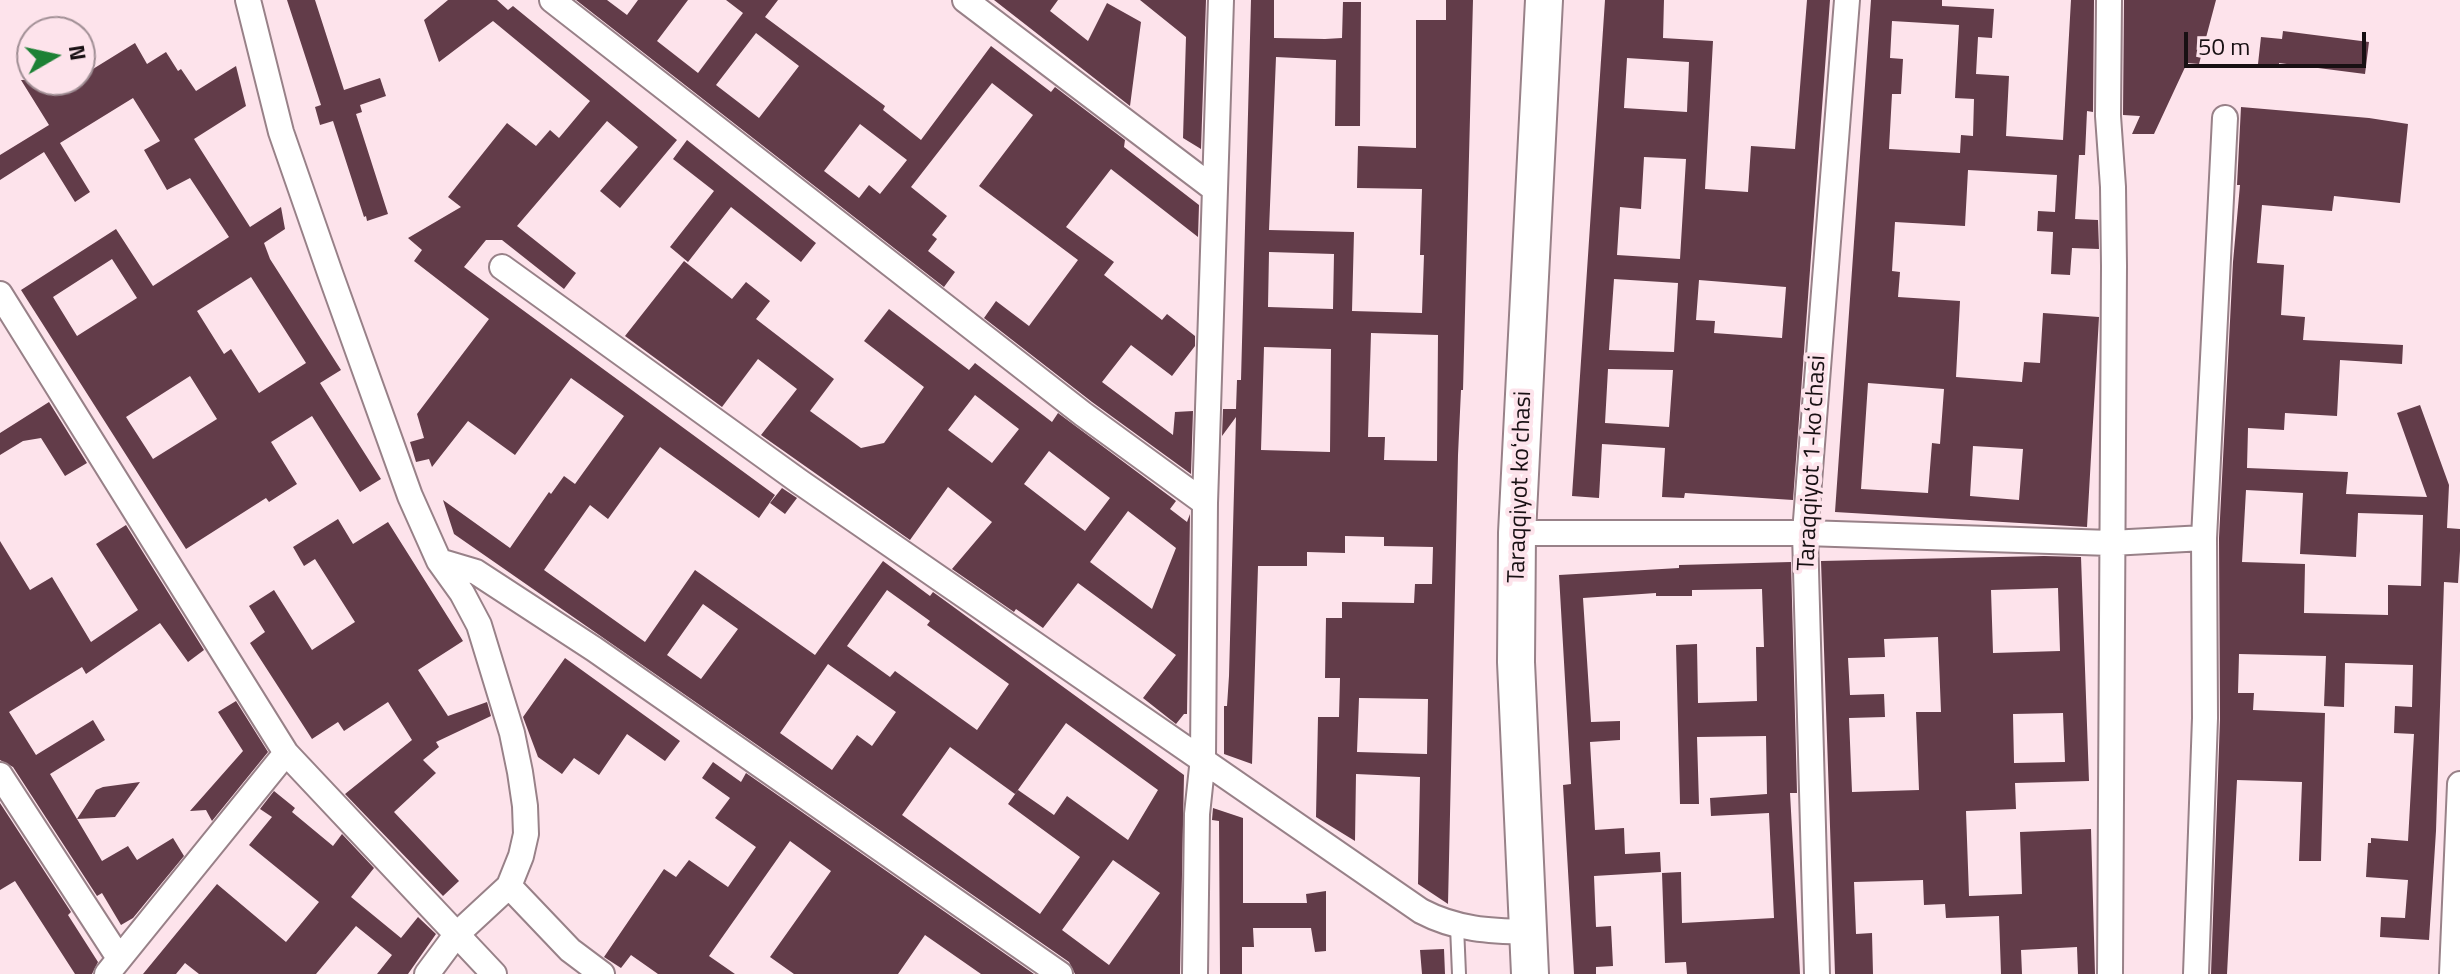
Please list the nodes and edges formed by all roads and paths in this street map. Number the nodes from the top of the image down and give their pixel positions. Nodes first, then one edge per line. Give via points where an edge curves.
1 (248, 0) edge
2 (552, 0) edge
3 (965, 0) edge
4 (1221, 0) edge
5 (1544, 0) edge
6 (1847, 0) edge
7 (2109, 0) edge
8 (2225, 118) dead end
9 (1213, 188) junction
10 (502, 267) dead end
11 (0, 294) edge
12 (1205, 503) junction
13 (1517, 533) junction
14 (1805, 533) junction
15 (2204, 538) junction
16 (2111, 543) junction
17 (439, 561) junction
18 (286, 753) junction
19 (1203, 758) junction
20 (0, 775) edge
21 (2460, 784) edge
22 (509, 886) junction
23 (1457, 926) junction
24 (1529, 932) junction
25 (456, 935) junction
26 (113, 966) edge
27 (427, 974) edge
28 (494, 974) edge
29 (602, 974) edge
30 (1060, 974) edge
31 (1195, 974) edge
32 (1459, 974) edge
33 (1530, 974) edge
34 (1817, 974) edge
35 (2110, 974) edge
36 (2196, 974) edge
37 (2452, 974) edge

1 - 17 street via 281,132 410,496
2 - 12 street via 1071,405
3 - 9 street
4 - 9 street
5 - 13 street, Taraqqiyot koʻchasi
6 - 14 street, Taraqqiyot 1-koʻchasi
7 - 16 street via 2114,266
8 - 15 street
9 - 12 street
10 - 19 street via 825,500
11 - 18 street
12 - 19 street
13 - 14 street
13 - 24 street, Taraqqiyot koʻchasi via 1516,662
14 - 16 street
14 - 34 street, Taraqqiyot 1-koʻchasi
15 - 16 street
15 - 36 street via 2205,718
16 - 35 street
17 - 22 street via 479,625 512,733 526,834
17 - 30 street via 476,572 594,649
18 - 25 street
18 - 26 street
19 - 23 street via 1421,911
19 - 31 street
20 - 26 street
21 - 37 street
22 - 25 street
22 - 29 street via 570,950
23 - 24 street
23 - 32 lane
24 - 33 street, Taraqqiyot koʻchasi
25 - 27 street
25 - 28 street

